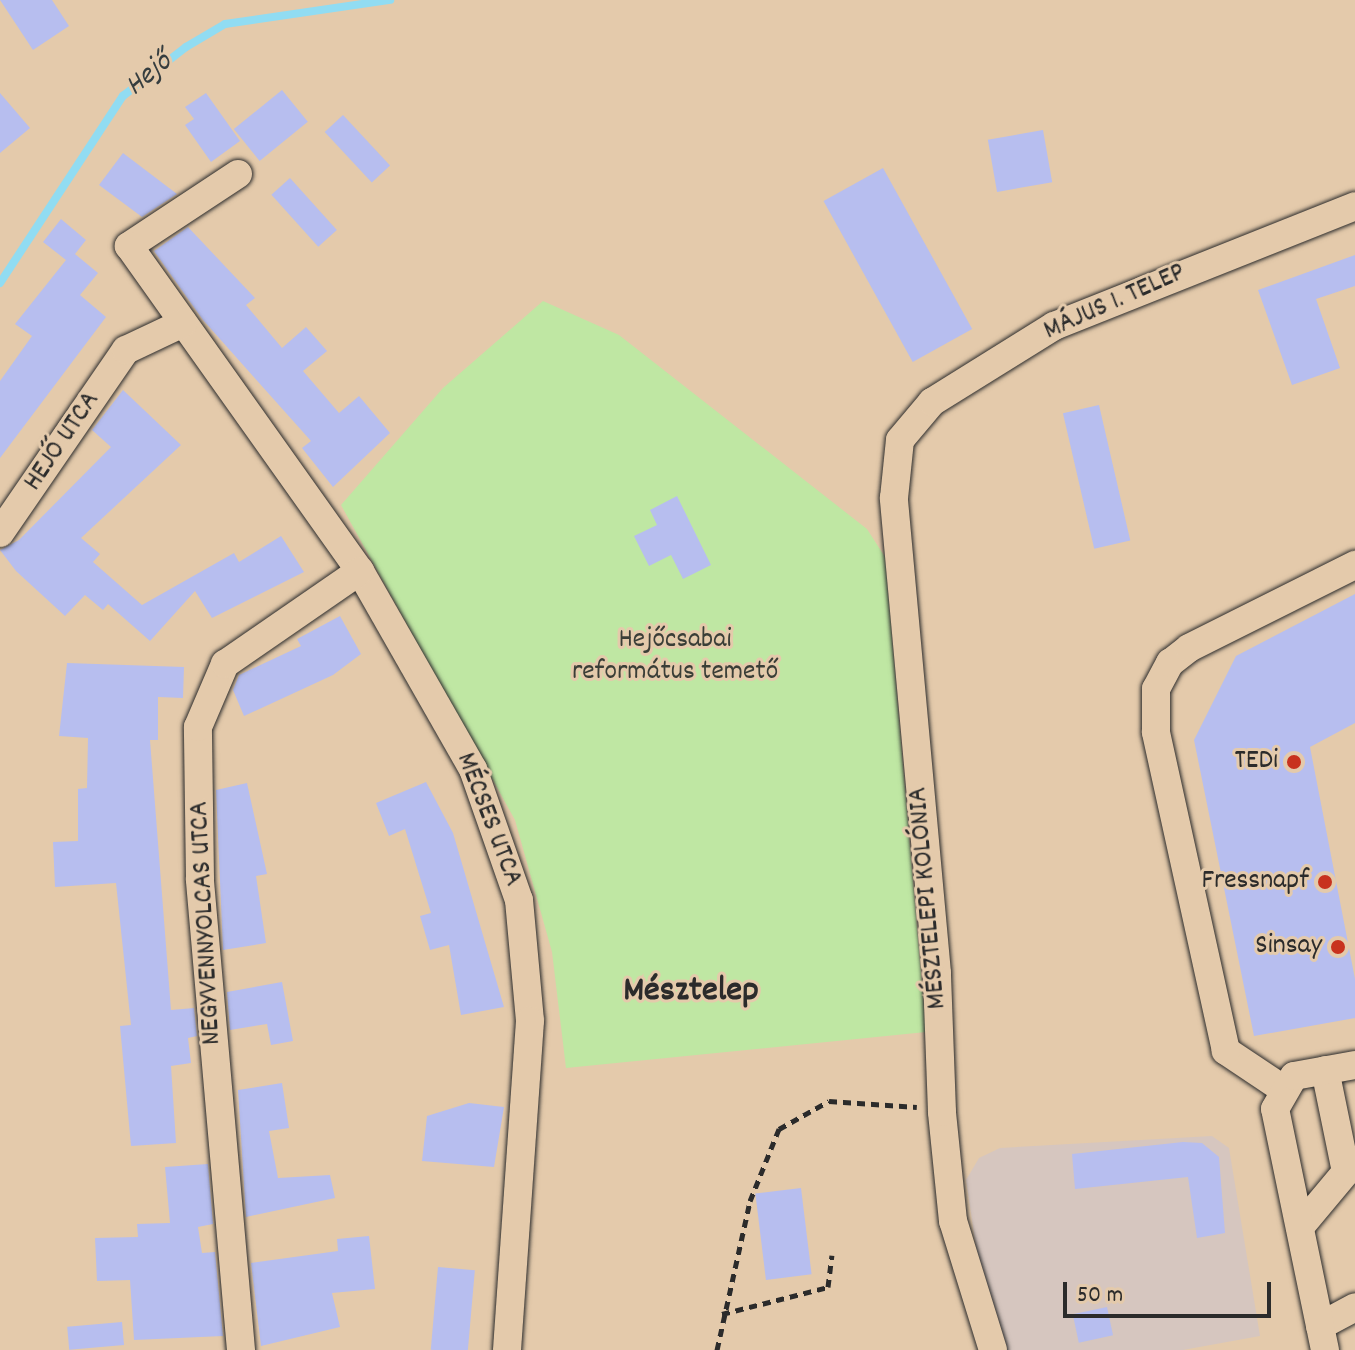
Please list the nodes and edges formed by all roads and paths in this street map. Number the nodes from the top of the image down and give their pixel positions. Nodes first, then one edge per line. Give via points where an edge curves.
1 (238, 174) dead end
2 (1355, 206) edge
3 (183, 323) junction
4 (900, 440) joint
5 (0, 533) edge
6 (1355, 565) edge
7 (360, 571) junction
8 (1355, 1065) edge
9 (1325, 1070) junction
10 (1283, 1089) junction
11 (942, 1112) junction
12 (1300, 1227) junction
13 (832, 1255) dead end
14 (1355, 1307) edge
15 (722, 1314) junction
16 (1323, 1338) edge
17 (241, 1350) edge
18 (507, 1350) edge
19 (717, 1350) edge
20 (993, 1350) edge

1 - 3 street, MÉCSES UTCA via 129,246
2 - 4 street, MÁJUS 1. TELEP via 1054,326 932,402
3 - 5 street, HEJŐ UTCA via 126,350
3 - 7 street, MÉCSES UTCA
4 - 11 street, MÉSZTELEPI KOLÓNIA via 894,498 937,973
6 - 10 street via 1189,648 1170,663 1156,689 1156,732 1226,1051
7 - 17 street, NEGYVENNYOLCAS UTCA via 225,664 198,727 200,879
7 - 18 street, MÉCSES UTCA via 473,769 519,900 530,1021
8 - 9 street
9 - 10 street via 1294,1076
9 - 12 street via 1346,1172
10 - 12 street via 1275,1109
11 - 15 path via 829,1101 779,1129 750,1201
11 - 20 street, MÉSZTELEPI KOLÓNIA via 956,1233
12 - 16 street
13 - 15 path via 828,1287
14 - 16 street
15 - 19 path

